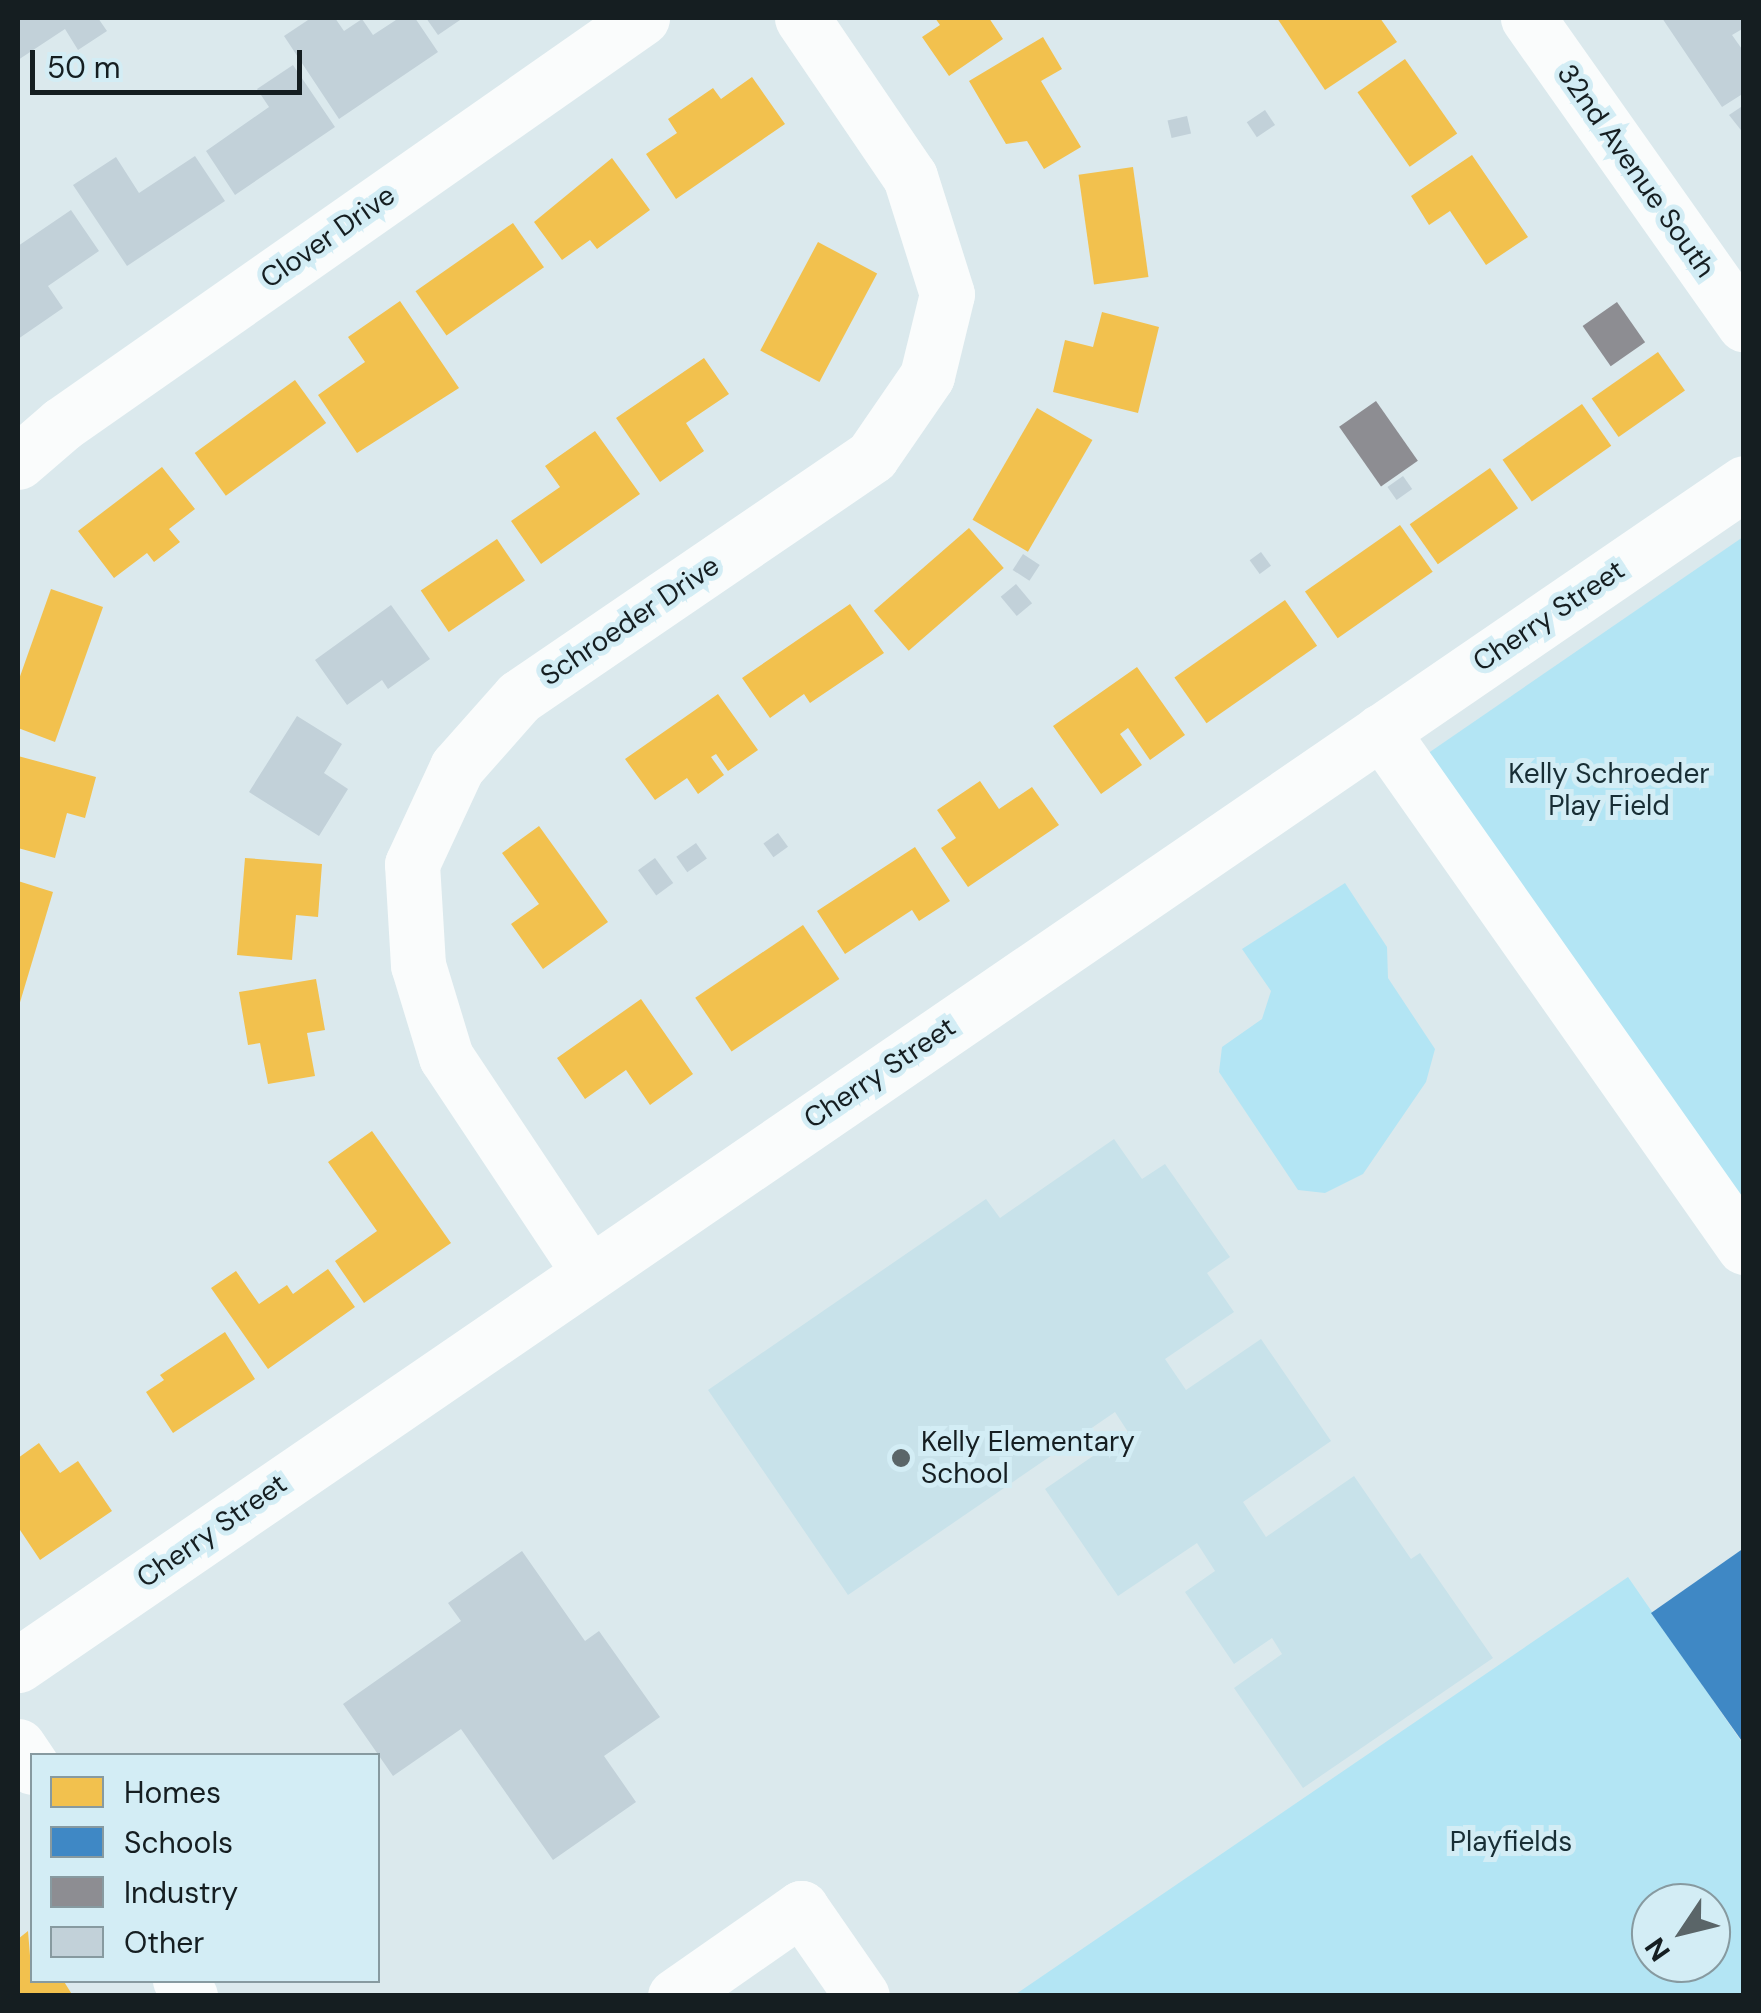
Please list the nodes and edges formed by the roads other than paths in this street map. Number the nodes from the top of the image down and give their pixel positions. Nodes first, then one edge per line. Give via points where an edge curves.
1 (642, 18) edge
2 (802, 18) edge
3 (1528, 18) edge
4 (1744, 324) edge
5 (18, 462) edge
6 (1744, 483) edge
7 (1381, 730) junction
8 (1744, 1247) edge
9 (588, 1272) junction
10 (18, 1665) edge
11 (675, 1996) edge
12 (862, 1996) edge

1 - 5 street, Clover Drive via 62,424
2 - 9 street, Schroeder Drive via 910,177 948,294 927,376 872,456 519,697 457,767 412,864 418,965 446,1058
3 - 4 street, 32nd Avenue South
6 - 7 street, Cherry Street
7 - 8 street
7 - 9 street, Cherry Street
9 - 10 street, Cherry Street
11 - 12 street via 801,1908

